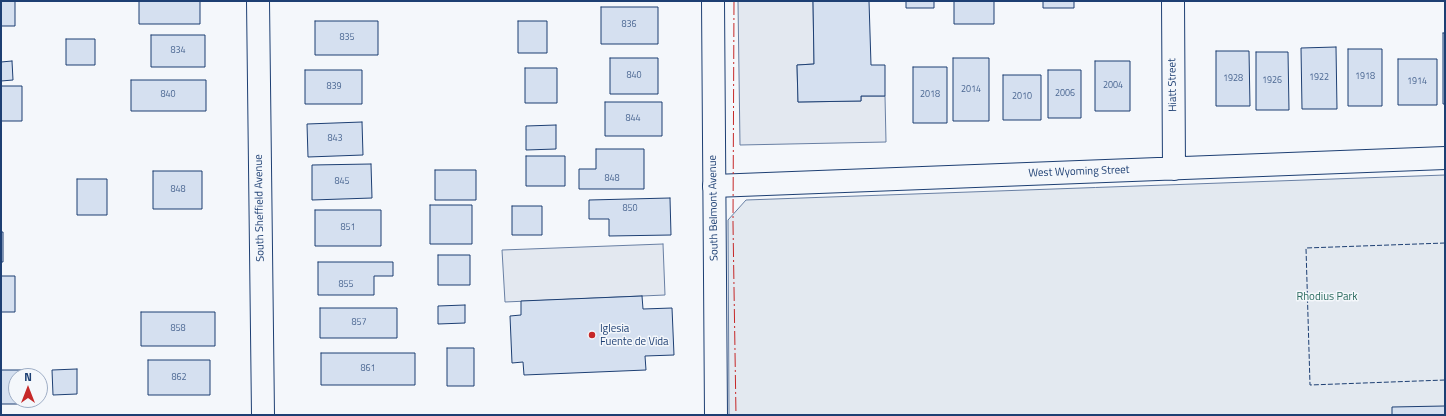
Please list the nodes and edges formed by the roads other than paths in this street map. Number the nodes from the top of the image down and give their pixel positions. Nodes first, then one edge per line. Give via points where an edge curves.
1 (258, 1) edge
2 (713, 1) edge
3 (1173, 1) edge
4 (1445, 158) edge
5 (1174, 169) junction
6 (714, 186) junction
7 (263, 415) edge
8 (716, 415) edge

1 - 7 street, South Sheffield Avenue
2 - 6 street, South Belmont Avenue
3 - 5 street, Hiatt Street
4 - 5 street, West Wyoming Street
5 - 6 street, West Wyoming Street
6 - 8 street, South Belmont Avenue

